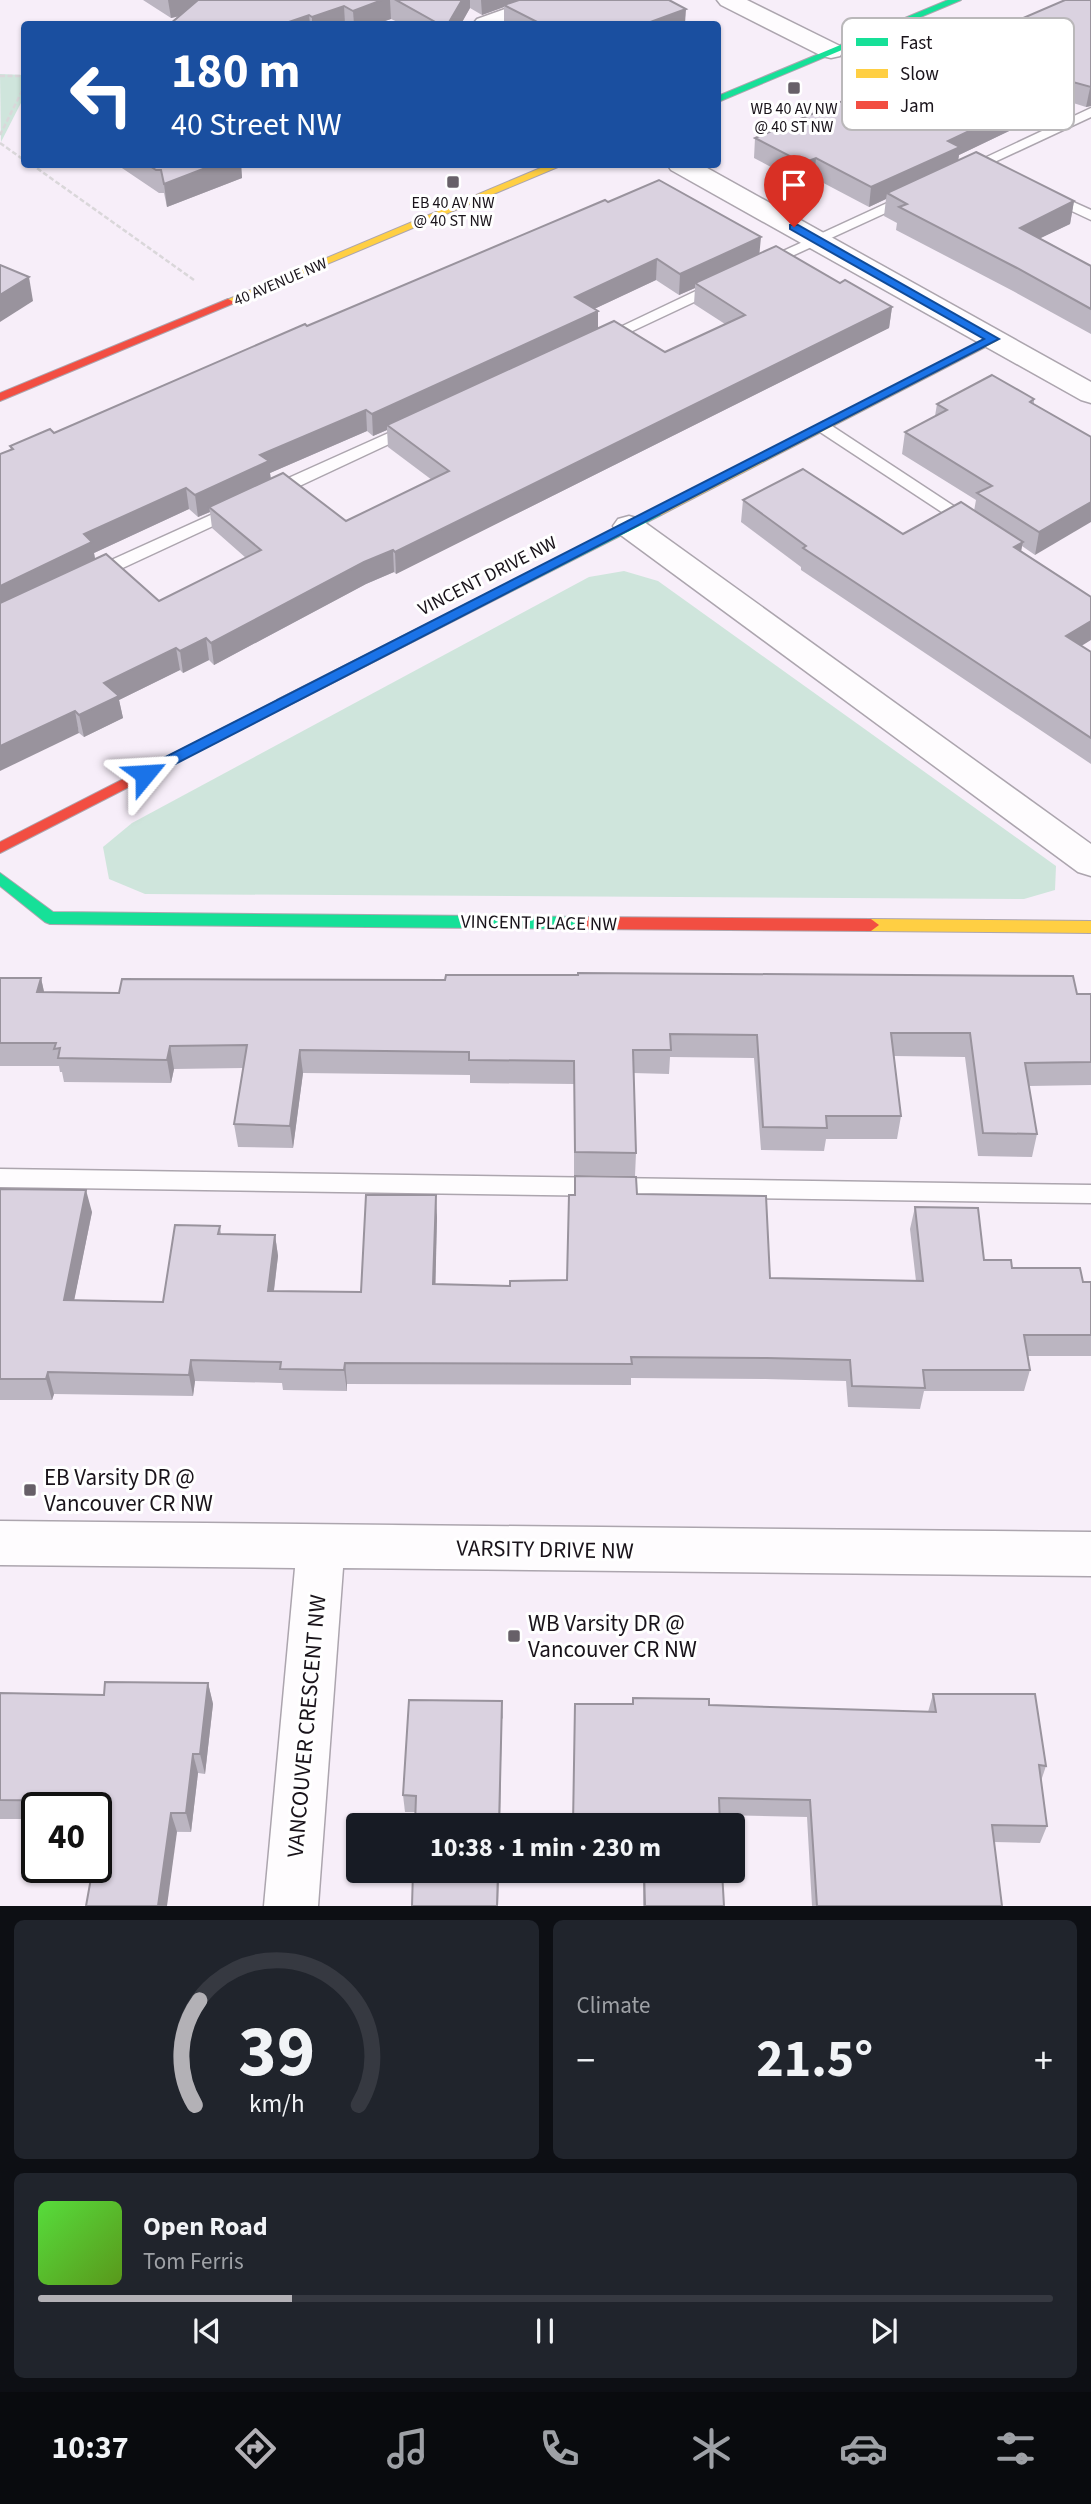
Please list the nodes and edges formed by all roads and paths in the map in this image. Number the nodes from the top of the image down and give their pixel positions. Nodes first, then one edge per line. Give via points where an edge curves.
1 (552, 0) edge
2 (729, 0) edge
3 (956, 0) edge
4 (912, 18) edge
5 (493, 21) edge
6 (842, 47) edge
7 (831, 51) junction
8 (0, 76) edge
9 (21, 76) edge
10 (21, 93) edge
11 (721, 98) edge
12 (1091, 113) edge
13 (1074, 122) edge
14 (1058, 130) edge
15 (0, 135) edge
16 (0, 142) edge
17 (21, 158) edge
18 (37, 168) edge
19 (550, 168) edge
20 (687, 168) edge
21 (948, 179) edge
22 (1031, 186) edge
23 (923, 190) edge
24 (1091, 216) edge
25 (817, 240) junction
26 (225, 304) junction
27 (993, 339) junction
28 (591, 344) edge
29 (1091, 394) edge
30 (0, 397) edge
31 (428, 420) edge
32 (823, 427) junction
33 (629, 526) junction
34 (986, 533) edge
35 (75, 583) edge
36 (0, 848) edge
37 (1091, 863) edge
38 (0, 878) edge
39 (1091, 927) edge
40 (0, 1178) edge
41 (1091, 1194) edge
42 (0, 1543) edge
43 (321, 1546) junction
44 (1091, 1554) edge
45 (291, 1906) edge

1 - 5 street
2 - 7 street
3 - 4 street
6 - 7 street
7 - 11 street
8 - 9 path
10 - 15 path
12 - 13 lane
14 - 21 lane via 990,165
16 - 17 path
18 - 26 path
19 - 26 street, 40 AVENUE NW
20 - 25 street
22 - 24 lane
23 - 25 lane
25 - 27 street
25 - 28 lane
26 - 30 street, 40 AVENUE NW
27 - 29 street
27 - 32 street, VINCENT DRIVE NW
31 - 35 lane
32 - 33 street, VINCENT DRIVE NW
32 - 34 lane
33 - 36 street, VINCENT DRIVE NW
33 - 37 street
38 - 39 street, VINCENT PLACE NW via 50,918
40 - 41 lane
42 - 43 street, VARSITY DRIVE NW
43 - 44 street, VARSITY DRIVE NW
43 - 45 street, VANCOUVER CRESCENT NW

